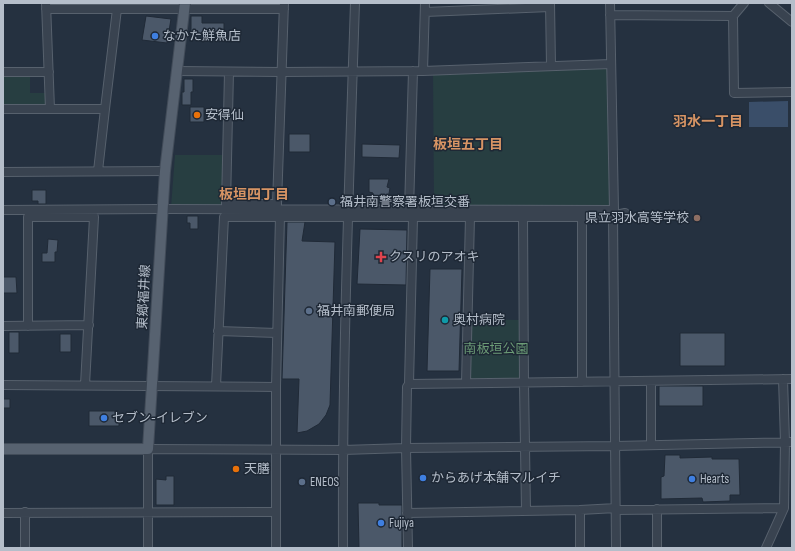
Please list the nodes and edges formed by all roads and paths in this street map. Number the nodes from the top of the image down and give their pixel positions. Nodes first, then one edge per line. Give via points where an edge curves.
1 (355, 3) edge
2 (425, 3) edge
3 (610, 3) edge
4 (744, 3) edge
5 (769, 3) edge
6 (550, 5) edge
7 (46, 6) edge
8 (185, 6) edge
9 (284, 6) edge
10 (117, 9) junction
11 (425, 12) junction
12 (610, 15) junction
13 (733, 16) junction
14 (792, 22) edge
15 (611, 64) junction
16 (551, 66) junction
17 (177, 71) junction
18 (352, 71) junction
19 (413, 71) junction
20 (424, 71) junction
21 (3, 72) edge
22 (49, 72) junction
23 (229, 72) junction
24 (282, 72) junction
25 (792, 92) edge
26 (3, 109) edge
27 (50, 109) junction
28 (105, 109) junction
29 (98, 171) junction
30 (165, 171) junction
31 (3, 172) edge
32 (157, 209) dead end
33 (167, 209) dead end
34 (3, 210) edge
35 (614, 213) junction
36 (625, 213) dead end
37 (348, 214) junction
38 (411, 214) junction
39 (280, 216) junction
40 (470, 217) junction
41 (523, 217) junction
42 (582, 217) junction
43 (89, 325) junction
44 (3, 326) edge
45 (28, 326) junction
46 (218, 331) junction
47 (277, 333) junction
48 (783, 379) junction
49 (792, 379) edge
50 (615, 381) junction
51 (651, 381) junction
52 (582, 382) junction
53 (524, 383) junction
54 (409, 384) junction
55 (466, 384) junction
56 (3, 385) edge
57 (85, 386) junction
58 (152, 386) junction
59 (216, 386) junction
60 (276, 387) junction
61 (788, 442) edge
62 (651, 445) junction
63 (615, 446) junction
64 (525, 447) junction
65 (406, 448) junction
66 (3, 449) edge
67 (148, 449) junction
68 (275, 450) junction
69 (343, 450) junction
70 (784, 508) junction
71 (616, 509) junction
72 (657, 509) junction
73 (580, 510) junction
74 (526, 511) junction
75 (25, 512) junction
76 (276, 512) junction
77 (3, 513) edge
78 (148, 513) junction
79 (407, 513) junction
80 (26, 548) edge
81 (148, 548) edge
82 (276, 548) edge
83 (343, 548) edge
84 (408, 548) edge
85 (580, 548) edge
86 (616, 548) edge
87 (657, 548) edge
88 (766, 548) edge

1 - 18 street
2 - 11 street
3 - 12 street
4 - 13 street
5 - 14 street
6 - 11 street
6 - 16 street
7 - 10 street
7 - 22 street
8 - 9 street
8 - 10 street
8 - 17 main road, 東郷福井線
9 - 24 street
10 - 28 street
11 - 20 street
12 - 13 street
12 - 15 street
13 - 25 street via 734,93
15 - 16 street
15 - 35 street
16 - 20 street
17 - 23 street
17 - 30 main road, 東郷福井線
18 - 19 street
18 - 24 street
18 - 37 street
19 - 20 street
19 - 38 street
21 - 22 street
22 - 27 street
23 - 24 street
23 - 24 street via 226,204 277,204
26 - 27 street
27 - 28 street
28 - 29 street
29 - 30 street
29 - 31 street
30 - 58 main road, 東郷福井線
32 - 34 street
33 - 37 street
35 - 36 street
35 - 38 street
35 - 42 street via 607,217
35 - 50 street
37 - 38 street
37 - 39 street
37 - 69 street
38 - 40 street
38 - 54 street
39 - 46 street via 224,217
39 - 47 street
40 - 41 street
40 - 55 street
41 - 42 street
41 - 53 street
42 - 52 street
43 - 45 street
43 - 45 street via 94,217 28,217
43 - 57 street
44 - 45 street
46 - 47 street
46 - 59 street
47 - 60 street
48 - 49 street
48 - 51 street
48 - 61 street
50 - 51 street
50 - 52 street
50 - 63 street
51 - 62 street
52 - 53 street
53 - 55 street
53 - 64 street
54 - 55 street
54 - 65 street
56 - 57 street
57 - 58 street
58 - 59 street
58 - 67 main road, 東郷福井線
59 - 60 street
60 - 68 street
61 - 62 street
61 - 70 street
62 - 63 street
63 - 64 street
63 - 71 street
64 - 65 street
64 - 74 street
65 - 69 street
65 - 79 street
66 - 67 main road
67 - 68 street
67 - 78 street
68 - 69 street
68 - 76 street
69 - 83 street
70 - 72 street
70 - 88 street
71 - 72 street
71 - 73 street
71 - 86 street
72 - 87 street
73 - 74 street
73 - 85 street
74 - 79 street
75 - 77 street
75 - 78 street
75 - 80 street
76 - 78 street
76 - 82 street
78 - 81 street
79 - 84 street

